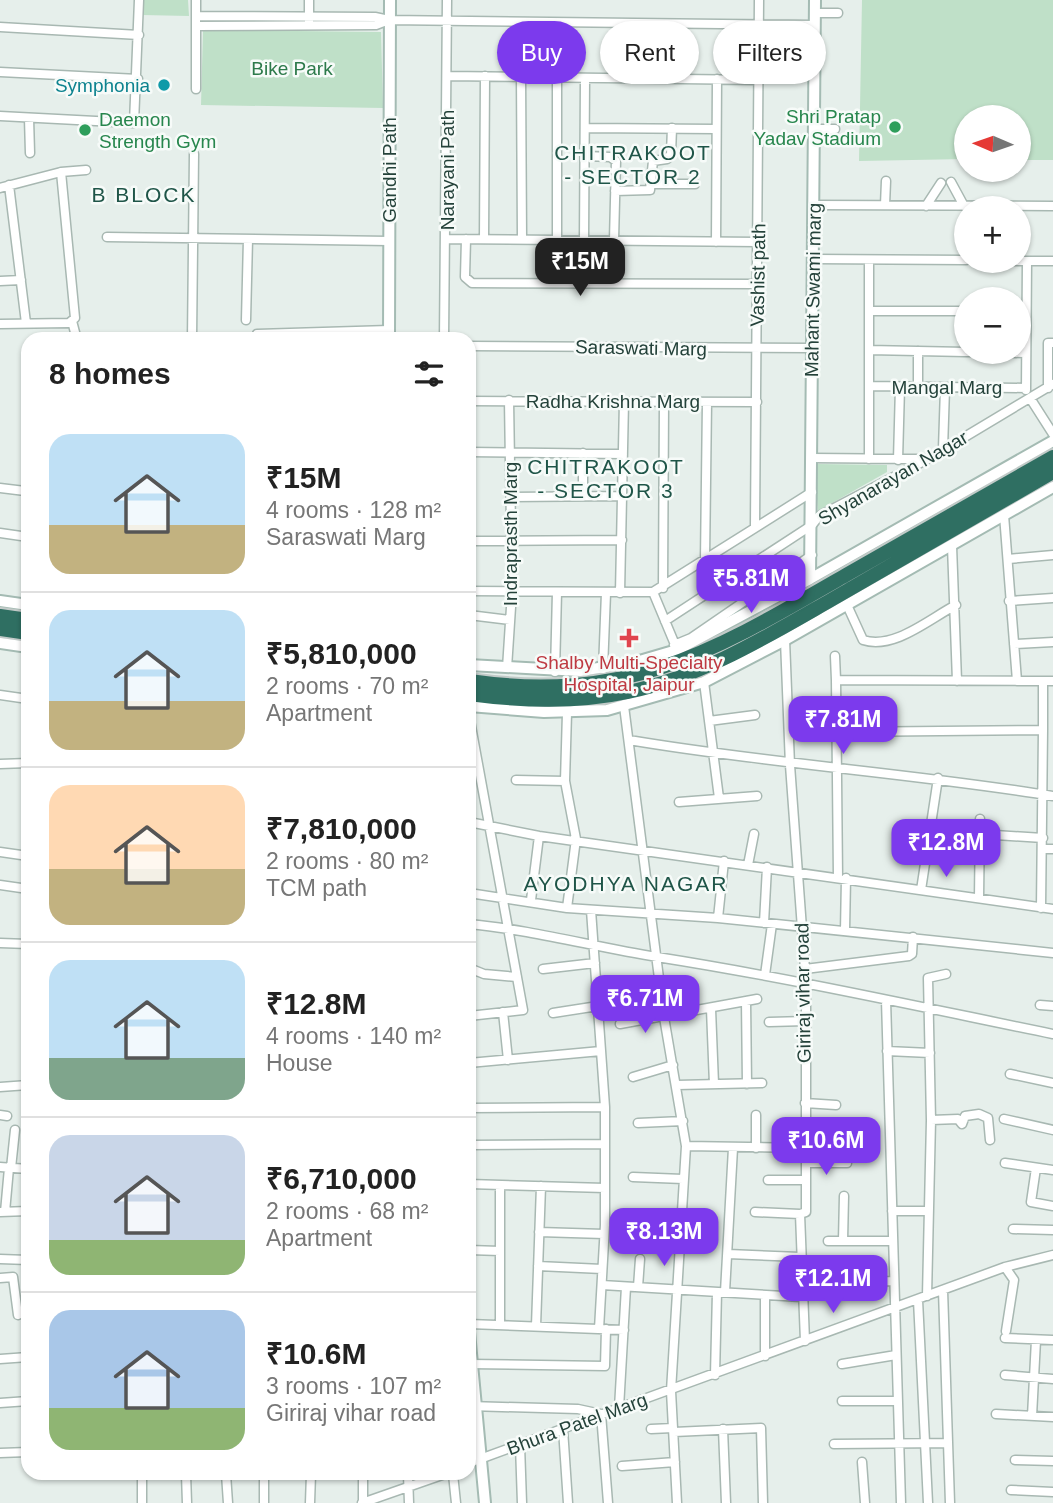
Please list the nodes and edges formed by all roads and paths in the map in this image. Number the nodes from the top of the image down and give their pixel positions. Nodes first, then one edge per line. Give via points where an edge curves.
1 (139, 0) edge
2 (197, 0) edge
3 (309, 0) edge
4 (390, 0) edge
5 (447, 0) edge
6 (759, 0) edge
7 (816, 0) edge
8 (816, 13) junction
9 (838, 13) dead end
10 (196, 16) junction
11 (447, 19) junction
12 (389, 20) junction
13 (309, 21) junction
14 (759, 21) edge
15 (816, 21) edge
16 (713, 23) edge
17 (197, 26) junction
18 (0, 27) edge
19 (139, 34) junction
20 (0, 72) edge
21 (447, 76) junction
22 (485, 76) junction
23 (497, 76) edge
24 (586, 78) edge
25 (138, 79) junction
26 (713, 79) edge
27 (521, 84) edge
28 (557, 84) edge
29 (585, 84) edge
30 (717, 84) edge
31 (759, 84) edge
32 (815, 84) edge
33 (196, 89) dead end
34 (0, 116) edge
35 (29, 118) junction
36 (585, 128) junction
37 (672, 128) junction
38 (716, 129) junction
39 (814, 129) junction
40 (835, 129) dead end
41 (30, 153) dead end
42 (194, 154) dead end
43 (584, 156) junction
44 (86, 170) dead end
45 (61, 172) junction
46 (886, 181) dead end
47 (941, 183) dead end
48 (951, 183) dead end
49 (651, 184) junction
50 (695, 184) dead end
51 (9, 185) junction
52 (0, 188) edge
53 (615, 191) junction
54 (958, 196) edge
55 (814, 205) junction
56 (885, 205) junction
57 (926, 206) junction
58 (954, 206) edge
59 (1031, 206) edge
60 (1053, 206) edge
61 (107, 237) dead end
62 (194, 237) junction
63 (248, 239) junction
64 (446, 239) junction
65 (466, 239) junction
66 (484, 239) junction
67 (522, 239) junction
68 (558, 239) junction
69 (584, 240) junction
70 (614, 240) junction
71 (389, 241) junction
72 (716, 242) junction
73 (758, 242) junction
74 (814, 259) junction
75 (869, 260) junction
76 (954, 260) edge
77 (1031, 261) edge
78 (1053, 261) edge
79 (21, 280) junction
80 (0, 281) edge
81 (758, 284) junction
82 (869, 311) junction
83 (954, 311) edge
84 (246, 320) dead end
85 (72, 321) junction
86 (26, 323) junction
87 (0, 324) edge
88 (75, 332) edge
89 (192, 332) edge
90 (389, 332) edge
91 (444, 332) edge
92 (1053, 343) edge
93 (476, 346) edge
94 (813, 348) junction
95 (757, 349) junction
96 (869, 350) junction
97 (918, 351) junction
98 (954, 352) edge
99 (1025, 364) edge
100 (869, 386) junction
101 (1050, 386) edge
102 (900, 387) junction
103 (918, 388) junction
104 (945, 388) junction
105 (1026, 388) junction
106 (1028, 399) junction
107 (509, 400) junction
108 (476, 401) edge
109 (624, 401) junction
110 (664, 401) junction
111 (707, 402) junction
112 (757, 402) junction
113 (1053, 434) edge
114 (1053, 441) edge
115 (943, 449) junction
116 (476, 452) edge
117 (510, 452) junction
118 (583, 453) junction
119 (623, 454) junction
120 (1053, 457) edge
121 (812, 458) junction
122 (869, 459) junction
123 (928, 459) junction
124 (898, 460) junction
125 (1053, 472) edge
126 (1053, 487) edge
127 (0, 488) edge
128 (21, 491) edge
129 (812, 492) junction
130 (583, 496) junction
131 (622, 496) junction
132 (511, 497) junction
133 (1004, 514) junction
134 (812, 525) junction
135 (755, 526) junction
136 (0, 533) edge
137 (21, 536) edge
138 (622, 540) junction
139 (476, 541) edge
140 (511, 541) junction
141 (952, 546) junction
142 (812, 555) junction
143 (1053, 555) edge
144 (1008, 559) junction
145 (705, 560) junction
146 (810, 579) junction
147 (663, 588) junction
148 (476, 591) edge
149 (512, 592) junction
150 (557, 592) junction
151 (653, 592) junction
152 (606, 593) junction
153 (620, 593) junction
154 (1053, 598) edge
155 (0, 601) edge
156 (1009, 601) junction
157 (21, 604) edge
158 (847, 605) junction
159 (956, 605) junction
160 (476, 616) edge
161 (0, 617) edge
162 (21, 619) edge
163 (510, 620) junction
164 (665, 621) junction
165 (0, 629) edge
166 (21, 632) edge
167 (785, 640) junction
168 (1053, 642) edge
169 (0, 643) edge
170 (1014, 644) junction
171 (21, 646) edge
172 (676, 647) junction
173 (835, 656) dead end
174 (476, 666) edge
175 (507, 668) junction
176 (603, 669) junction
177 (555, 672) junction
178 (836, 680) junction
179 (957, 681) junction
180 (1017, 681) junction
181 (1043, 681) junction
182 (1053, 681) edge
183 (476, 682) edge
184 (704, 682) junction
185 (0, 695) edge
186 (476, 695) edge
187 (21, 698) edge
188 (476, 706) edge
189 (624, 706) junction
190 (567, 713) junction
191 (755, 715) dead end
192 (709, 721) junction
193 (1043, 730) junction
194 (837, 732) junction
195 (629, 740) junction
196 (713, 755) junction
197 (789, 763) junction
198 (0, 764) edge
199 (21, 764) edge
200 (476, 768) edge
201 (837, 769) junction
202 (938, 778) junction
203 (516, 780) dead end
204 (565, 781) junction
205 (1049, 795) edge
206 (757, 796) dead end
207 (719, 798) junction
208 (679, 802) dead end
209 (980, 819) dead end
210 (476, 823) edge
211 (489, 825) junction
212 (754, 834) dead end
213 (980, 834) junction
214 (539, 835) junction
215 (1042, 838) junction
216 (576, 839) junction
217 (641, 849) junction
218 (1042, 849) junction
219 (1053, 849) edge
220 (0, 852) edge
221 (21, 855) edge
222 (724, 861) junction
223 (748, 864) junction
224 (767, 867) junction
225 (797, 872) junction
226 (842, 878) junction
227 (0, 886) edge
228 (21, 888) edge
229 (921, 890) junction
230 (476, 894) edge
231 (502, 897) junction
232 (979, 898) junction
233 (531, 900) junction
234 (567, 908) junction
235 (1041, 908) junction
236 (591, 909) junction
237 (1053, 909) edge
238 (650, 912) junction
239 (718, 918) junction
240 (768, 923) junction
241 (476, 925) edge
242 (803, 927) junction
243 (508, 928) junction
244 (845, 931) junction
245 (913, 937) junction
246 (0, 943) edge
247 (593, 943) junction
248 (21, 944) edge
249 (1053, 953) edge
250 (656, 957) junction
251 (595, 962) junction
252 (543, 969) dead end
253 (805, 969) junction
254 (476, 971) edge
255 (946, 974) dead end
256 (765, 975) junction
257 (517, 977) junction
258 (659, 982) junction
259 (806, 983) junction
260 (621, 987) dead end
261 (757, 999) dead end
262 (886, 1000) junction
263 (746, 1001) junction
264 (1040, 1005) dead end
265 (598, 1006) junction
266 (1053, 1006) edge
267 (929, 1008) junction
268 (711, 1009) junction
269 (503, 1012) junction
270 (553, 1013) dead end
271 (476, 1015) edge
272 (664, 1017) junction
273 (806, 1021) junction
274 (769, 1022) dead end
275 (620, 1024) dead end
276 (1053, 1034) edge
277 (601, 1051) junction
278 (887, 1051) junction
279 (930, 1053) junction
280 (508, 1060) junction
281 (476, 1062) edge
282 (673, 1065) junction
283 (1010, 1074) dead end
284 (633, 1077) dead end
285 (762, 1083) dead end
286 (1053, 1083) edge
287 (714, 1084) junction
288 (747, 1084) junction
289 (677, 1085) junction
290 (21, 1086) edge
291 (0, 1087) edge
292 (805, 1103) junction
293 (836, 1105) dead end
294 (605, 1107) junction
295 (476, 1108) edge
296 (756, 1115) dead end
297 (1004, 1119) dead end
298 (931, 1120) junction
299 (683, 1121) junction
300 (638, 1123) dead end
301 (15, 1130) dead end
302 (1053, 1130) edge
303 (990, 1140) dead end
304 (605, 1144) junction
305 (476, 1145) edge
306 (685, 1146) junction
307 (733, 1147) junction
308 (756, 1148) junction
309 (806, 1148) junction
310 (806, 1163) junction
311 (847, 1163) dead end
312 (1005, 1163) dead end
313 (7, 1167) edge
314 (1036, 1168) junction
315 (1053, 1170) edge
316 (633, 1177) dead end
317 (684, 1179) junction
318 (768, 1180) dead end
319 (806, 1180) junction
320 (476, 1184) edge
321 (499, 1185) junction
322 (541, 1186) junction
323 (605, 1188) junction
324 (844, 1196) dead end
325 (1053, 1206) edge
326 (21, 1211) edge
327 (892, 1211) junction
328 (928, 1211) junction
329 (2, 1212) edge
330 (755, 1212) dead end
331 (800, 1214) junction
332 (1013, 1228) dead end
333 (632, 1229) dead end
334 (1053, 1230) edge
335 (681, 1231) junction
336 (539, 1232) junction
337 (604, 1234) junction
338 (828, 1241) dead end
339 (844, 1241) junction
340 (893, 1241) junction
341 (476, 1250) edge
342 (500, 1251) junction
343 (728, 1254) junction
344 (1053, 1255) edge
345 (800, 1256) junction
346 (0, 1259) edge
347 (640, 1259) dead end
348 (21, 1260) edge
349 (538, 1266) junction
350 (1005, 1267) junction
351 (603, 1269) junction
352 (0, 1278) edge
353 (894, 1281) junction
354 (835, 1282) dead end
355 (601, 1285) junction
356 (626, 1287) junction
357 (638, 1287) junction
358 (677, 1290) junction
359 (943, 1290) junction
360 (721, 1292) junction
361 (765, 1295) junction
362 (801, 1297) junction
363 (922, 1298) junction
364 (894, 1308) junction
365 (18, 1315) dead end
366 (476, 1324) edge
367 (500, 1325) junction
368 (536, 1326) junction
369 (603, 1329) junction
370 (624, 1330) junction
371 (1036, 1340) junction
372 (1053, 1340) edge
373 (805, 1341) junction
374 (896, 1355) junction
375 (765, 1356) junction
376 (21, 1358) edge
377 (0, 1359) edge
378 (476, 1364) edge
379 (842, 1364) dead end
380 (715, 1375) junction
381 (1005, 1375) dead end
382 (1034, 1378) junction
383 (1053, 1379) edge
384 (671, 1391) junction
385 (842, 1401) dead end
386 (898, 1401) junction
387 (21, 1402) edge
388 (0, 1403) edge
389 (476, 1405) edge
390 (619, 1408) junction
391 (601, 1413) junction
392 (996, 1414) dead end
393 (1032, 1416) junction
394 (1053, 1417) edge
395 (563, 1429) junction
396 (651, 1429) dead end
397 (723, 1429) junction
398 (673, 1430) junction
399 (899, 1443) junction
400 (925, 1443) junction
401 (948, 1443) junction
402 (834, 1444) dead end
403 (520, 1445) junction
404 (21, 1452) edge
405 (0, 1453) edge
406 (1015, 1460) dead end
407 (476, 1461) edge
408 (1053, 1461) edge
409 (675, 1462) junction
410 (862, 1462) dead end
411 (476, 1465) edge
412 (622, 1466) dead end
413 (476, 1472) edge
414 (142, 1480) edge
415 (186, 1480) edge
416 (226, 1480) edge
417 (264, 1480) edge
418 (311, 1480) edge
419 (363, 1480) edge
420 (408, 1480) edge
421 (429, 1480) edge
422 (454, 1480) edge
423 (408, 1488) junction
424 (1011, 1490) dead end
425 (1053, 1492) edge
426 (312, 1502) edge
427 (142, 1503) edge
428 (187, 1503) edge
429 (228, 1503) edge
430 (264, 1503) edge
431 (362, 1503) edge
432 (409, 1503) edge
433 (456, 1503) edge
434 (479, 1503) edge
435 (485, 1503) edge
436 (522, 1503) edge
437 (568, 1503) edge
438 (608, 1503) edge
439 (677, 1503) edge
440 (726, 1503) edge
441 (764, 1503) edge
442 (866, 1503) edge
443 (901, 1503) edge
444 (928, 1503) edge
445 (950, 1503) edge

1 - 19 street
2 - 10 street
3 - 13 street
4 - 12 street, Gandhi Path
5 - 11 street, Narayani Path
6 - 14 street, Vashist path
7 - 8 street, Mahant Swami marg
8 - 9 street
8 - 15 street, Mahant Swami marg
10 - 13 street
10 - 17 street
11 - 12 street
11 - 16 street
11 - 21 street, Narayani Path
12 - 13 street
12 - 71 street, Gandhi Path
13 - 17 street
17 - 33 street
18 - 19 street
19 - 25 street
20 - 25 street
21 - 22 street
21 - 64 street, Narayani Path
22 - 23 street
22 - 66 street
24 - 26 street
25 - 35 street via 136,118 130,125
27 - 67 street
28 - 68 street
29 - 36 street
30 - 38 street
31 - 73 street, Vashist path
32 - 39 street, Mahant Swami marg
34 - 35 street
35 - 41 street
36 - 37 street
36 - 43 street
37 - 38 street
37 - 49 street via 671,154 653,161
38 - 72 street
39 - 40 street
39 - 55 street, Mahant Swami marg
42 - 62 street
43 - 53 street via 614,158
43 - 69 street
44 - 45 street
45 - 51 street
45 - 85 street
46 - 56 street
47 - 57 street
48 - 54 street
49 - 50 street
49 - 53 street via 648,191
51 - 52 street
51 - 79 street
53 - 70 street
55 - 56 street
55 - 74 street, Mahant Swami marg
56 - 57 street
57 - 58 street
59 - 60 street
61 - 62 street
62 - 63 street
62 - 89 street
63 - 71 street
63 - 84 street
64 - 65 street, Narayani Path
64 - 91 street
65 - 66 street, Narayani Path
65 - 81 street via 465,276 472,283
66 - 67 street, Narayani Path
67 - 68 street, Narayani Path
68 - 69 street, Narayani Path
69 - 70 street, Narayani Path
70 - 72 street, Narayani Path
71 - 90 street, Gandhi Path
72 - 73 street, Narayani Path
73 - 81 street, Vashist path
74 - 75 street
74 - 94 street, Mahant Swami marg
75 - 76 street
75 - 82 street
77 - 78 street
79 - 80 street
79 - 86 street
81 - 95 street, Vashist path
82 - 83 street
82 - 96 street
85 - 86 street
85 - 88 street
86 - 87 street
92 - 101 street via 1048,343
93 - 95 street, Saraswati Marg
94 - 95 street, Saraswati Marg
94 - 121 street, Mahant Swami marg
95 - 112 street, Vashist path
96 - 97 street
96 - 100 street
97 - 98 street
97 - 103 street
99 - 105 street
100 - 102 street, Mangal Marg
100 - 122 street
101 - 106 street, Shyanarayan Nagar
102 - 103 street, Mangal Marg
102 - 124 street
103 - 104 street, Mangal Marg
104 - 105 street, Mangal Marg
104 - 115 street
105 - 106 street
106 - 113 street
106 - 115 street, Shyanarayan Nagar
107 - 108 street, Radha Krishna Marg
107 - 109 street, Radha Krishna Marg
107 - 117 street, Indraprasth Marg
109 - 110 street, Radha Krishna Marg
109 - 119 street
110 - 111 street, Radha Krishna Marg
110 - 147 street
111 - 112 street, Radha Krishna Marg
111 - 145 street
112 - 135 street, Vashist path
114 - 146 street
115 - 123 street, Shyanarayan Nagar
116 - 117 street
117 - 118 street
117 - 132 street, Indraprasth Marg
118 - 119 street
118 - 130 street
119 - 131 street
120 - 183 highway via 740,636 685,661 645,674 576,686
121 - 122 street
121 - 129 street, Mahant Swami marg
122 - 124 street
123 - 124 street
123 - 134 street, Shyanarayan Nagar via 819,516
125 - 186 highway via 780,629 699,669 604,696 524,699
126 - 133 street
127 - 128 street
129 - 134 street, Mahant Swami marg
129 - 135 street
130 - 131 street
130 - 132 street
131 - 138 street
132 - 140 street, Indraprasth Marg
133 - 141 street
133 - 144 street
134 - 142 street, Mahant Swami marg
134 - 164 street, Shyanarayan Nagar
135 - 145 street
136 - 137 street
138 - 140 street
138 - 153 street
139 - 140 street
140 - 149 street, Indraprasth Marg
141 - 158 street
141 - 159 street
142 - 146 street, Mahant Swami marg
142 - 172 street
143 - 144 street
144 - 156 street
145 - 147 street
146 - 172 street
147 - 151 street
148 - 149 street
149 - 150 street
149 - 163 street, Indraprasth Marg
150 - 152 street
150 - 177 street
151 - 153 street
151 - 164 street
152 - 153 street
152 - 176 street
154 - 156 street
155 - 157 street
156 - 170 street
158 - 159 street via 863,640 876,645
158 - 167 street
159 - 179 street
160 - 163 street
161 - 162 highway
163 - 175 street, Indraprasth Marg
164 - 172 street
165 - 166 highway
167 - 184 street
167 - 197 street, Giriraj vihar road
168 - 170 street
169 - 171 street
170 - 180 street
172 - 176 street
173 - 178 street
174 - 175 street
175 - 177 street
176 - 177 street
178 - 179 street
178 - 194 street
179 - 180 street
180 - 181 street
181 - 182 street
181 - 193 street
184 - 189 street
184 - 192 street
185 - 187 street
188 - 190 street
189 - 190 street
189 - 195 street, Bhura Patel Marg
190 - 204 street
191 - 192 street
192 - 196 street
193 - 194 street
193 - 205 street
194 - 201 street
195 - 196 street
195 - 217 street, Bhura Patel Marg
196 - 197 street
196 - 207 street
197 - 201 street
197 - 225 street, Giriraj vihar road
198 - 199 street
200 - 211 street
201 - 202 street
201 - 226 street
202 - 205 street
202 - 229 street
203 - 204 street
204 - 216 street
205 - 215 street
206 - 207 street
207 - 208 street
209 - 213 street
210 - 211 street
211 - 214 street
211 - 231 street
212 - 223 street
213 - 215 street
213 - 232 street
214 - 216 street
214 - 233 street
215 - 218 street
216 - 217 street
216 - 234 street
217 - 222 street
217 - 238 street, Bhura Patel Marg
218 - 219 street
218 - 235 street
220 - 221 street
222 - 223 street
222 - 239 street
223 - 224 street
224 - 225 street
224 - 240 street
225 - 226 street
225 - 242 street, Giriraj vihar road
226 - 229 street
226 - 244 street
227 - 228 street
229 - 232 street
230 - 231 street
231 - 233 street
231 - 243 street
232 - 235 street
233 - 234 street
234 - 236 street
235 - 237 street
236 - 238 street
236 - 247 street
238 - 239 street
238 - 250 street, Bhura Patel Marg
239 - 240 street
240 - 242 street
240 - 256 street
241 - 243 street
242 - 244 street
242 - 253 street, Giriraj vihar road
243 - 247 street
243 - 257 street
244 - 245 street
245 - 249 street
245 - 253 street via 909,956
246 - 248 street
247 - 250 street
247 - 251 street
250 - 256 street
250 - 258 street, Bhura Patel Marg
251 - 252 street
251 - 265 street
253 - 259 street, Giriraj vihar road
254 - 257 street
255 - 267 street via 928,978
256 - 259 street
257 - 269 street via 523,1010
258 - 260 street
258 - 272 street, Bhura Patel Marg
259 - 262 street
259 - 273 street, Giriraj vihar road
261 - 263 street
262 - 267 street
262 - 278 street
263 - 268 street
263 - 288 street
264 - 266 street
265 - 270 street
265 - 277 street
267 - 276 street
267 - 279 street
268 - 272 street
268 - 287 street
269 - 271 street
269 - 280 street
272 - 275 street
272 - 282 street, Bhura Patel Marg
273 - 274 street
273 - 292 street, Giriraj vihar road
277 - 280 street
277 - 294 street
278 - 279 street
278 - 327 street
279 - 298 street
280 - 281 street
282 - 284 street
282 - 289 street, Bhura Patel Marg
283 - 286 street
285 - 288 street
287 - 288 street
287 - 289 street
289 - 299 street, Bhura Patel Marg
290 - 291 street
292 - 293 street
292 - 309 street, Giriraj vihar road
294 - 295 street
294 - 304 street
296 - 308 street
297 - 302 street
298 - 303 street via 958,1119 962,1124 965,1116 979,1114 991,1124
298 - 328 street
299 - 300 street
299 - 306 street, Bhura Patel Marg
301 - 313 street
304 - 305 street
304 - 323 street
306 - 307 street
306 - 317 street, Bhura Patel Marg
307 - 308 street
307 - 343 street
308 - 309 street
309 - 310 street, Giriraj vihar road
310 - 311 street
310 - 319 street, Giriraj vihar road
312 - 314 street
313 - 329 street
314 - 315 street
314 - 325 street via 1031,1202
316 - 317 street
317 - 335 street, Bhura Patel Marg
318 - 319 street
319 - 331 street, Giriraj vihar road via 806,1212
320 - 321 street
321 - 322 street
321 - 342 street
322 - 323 street
322 - 336 street
323 - 337 street
324 - 339 street
326 - 329 street
327 - 328 street
327 - 340 street
328 - 363 street
330 - 331 street
331 - 345 street, Giriraj vihar road
332 - 334 street
333 - 335 street
335 - 358 street, Bhura Patel Marg
336 - 337 street
336 - 349 street
337 - 351 street
338 - 339 street
339 - 340 street
340 - 353 street
341 - 342 street
342 - 367 street
343 - 345 street
343 - 360 street
344 - 350 street
345 - 362 street, Giriraj vihar road
346 - 348 street
347 - 357 street
349 - 351 street
349 - 368 street
350 - 359 street
350 - 371 street via 1014,1280 1006,1334
351 - 355 street
352 - 365 street via 13,1277
353 - 354 street
353 - 364 street
355 - 356 street
355 - 369 street
356 - 357 street
356 - 370 street
357 - 358 street
358 - 360 street
358 - 384 street, Bhura Patel Marg
359 - 363 street
359 - 401 street
360 - 361 street
360 - 380 street
361 - 362 street
361 - 375 street
362 - 373 street, Giriraj vihar road
363 - 364 street
363 - 400 street
364 - 373 street
364 - 374 street
366 - 367 street
367 - 368 street
368 - 369 street
369 - 370 street
369 - 378 street via 605,1366
370 - 390 street
371 - 372 street
371 - 382 street
373 - 375 street
374 - 379 street
374 - 386 street
375 - 380 street
376 - 377 street
380 - 384 street
381 - 382 street
382 - 383 street
382 - 393 street
384 - 390 street, Bhura Patel Marg
384 - 398 street, Bhura Patel Marg
385 - 386 street
386 - 399 street
387 - 388 street
389 - 391 street
390 - 391 street, Bhura Patel Marg
391 - 395 street, Bhura Patel Marg
391 - 438 street
392 - 393 street
393 - 394 street
395 - 403 street, Bhura Patel Marg
395 - 437 street
396 - 398 street
397 - 398 street
397 - 440 street
397 - 441 street via 761,1428
398 - 409 street, Bhura Patel Marg
399 - 400 street
399 - 402 street
399 - 443 street
400 - 401 street
400 - 444 street
401 - 445 street
403 - 407 street, Bhura Patel Marg
403 - 436 street
404 - 405 street
406 - 408 street
409 - 412 street
409 - 439 street, Bhura Patel Marg
410 - 442 street
411 - 435 street
413 - 434 street
414 - 427 street
415 - 428 street
416 - 429 street
417 - 430 street
418 - 426 street
419 - 431 street
420 - 423 street
421 - 423 street
422 - 433 street
423 - 431 street
423 - 432 street
424 - 425 street

